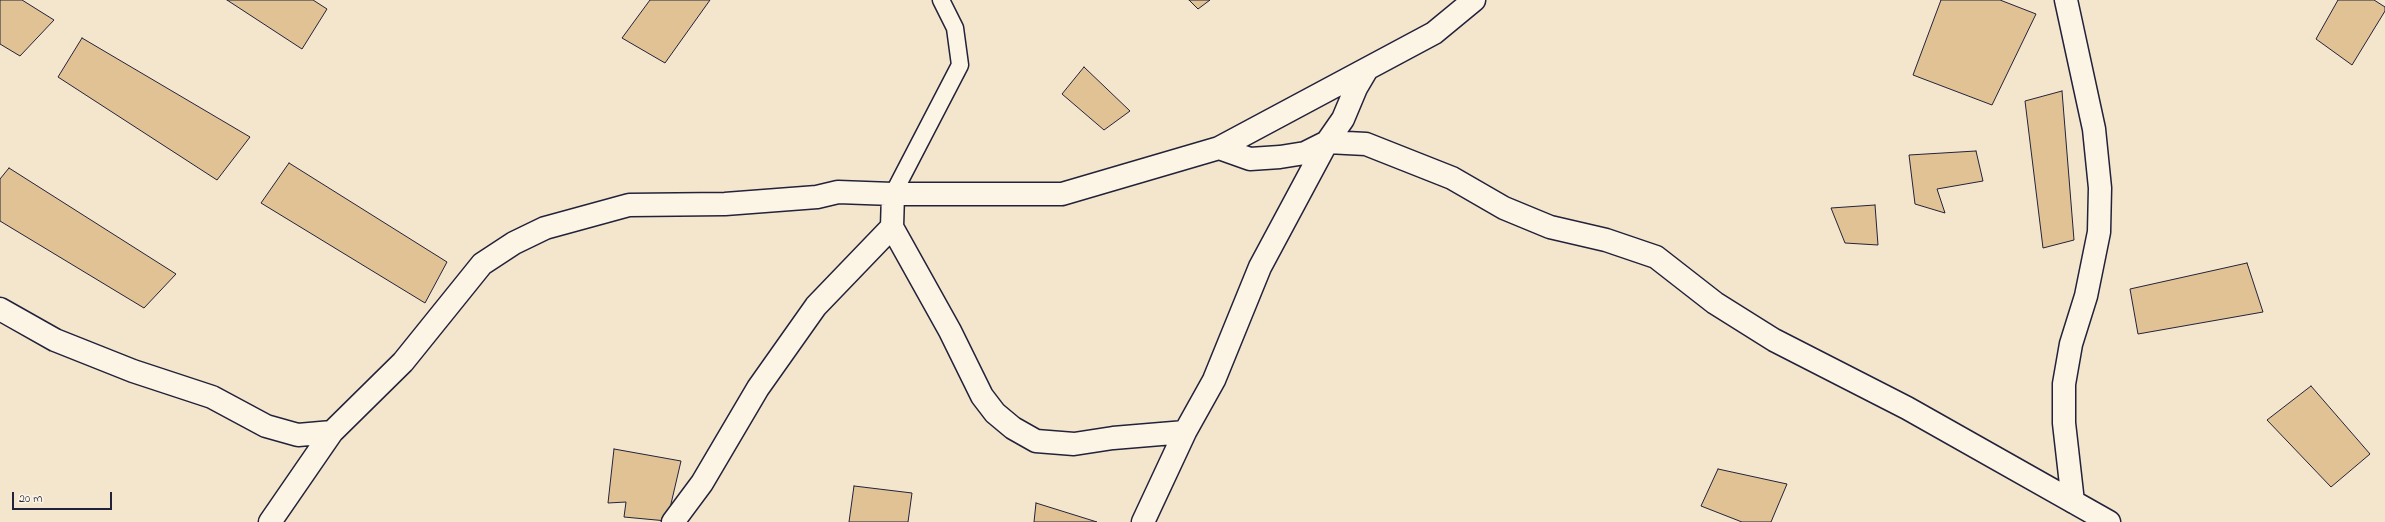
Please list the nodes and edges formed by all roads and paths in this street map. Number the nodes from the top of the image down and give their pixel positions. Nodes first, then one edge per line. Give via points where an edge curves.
1 (941, 0) edge
2 (1474, 0) edge
3 (2066, 0) edge
4 (1366, 71) junction
5 (1327, 142) junction
6 (1219, 148) junction
7 (893, 194) junction
8 (892, 227) junction
9 (0, 309) edge
10 (332, 432) junction
11 (1185, 432) junction
12 (2073, 502) junction
13 (270, 522) edge
14 (673, 522) edge
15 (1143, 522) edge
16 (2109, 522) edge

1 - 7 lane via 955,28 960,65
2 - 4 street via 1434,33
3 - 12 street via 2094,129 2100,188 2100,232 2086,296 2070,344 2064,384 2065,436
4 - 5 street via 1343,119
4 - 6 street
5 - 6 street via 1305,153 1250,159
5 - 11 street via 1260,267 1214,380
5 - 12 street via 1377,147 1400,159 1452,178 1504,208 1550,227 1606,240 1656,257 1714,303 1774,340 1907,408
6 - 7 street via 1062,194
7 - 8 street
7 - 10 street via 838,192 818,197 725,204 629,205 546,228 514,243 482,264 404,362
8 - 11 street via 950,331 982,396 995,414 1013,428 1036,441 1074,444
8 - 14 street via 816,306 758,388 702,483
9 - 10 street via 55,340 133,371 212,397 266,426 298,435
10 - 13 street
11 - 15 street
12 - 16 street

